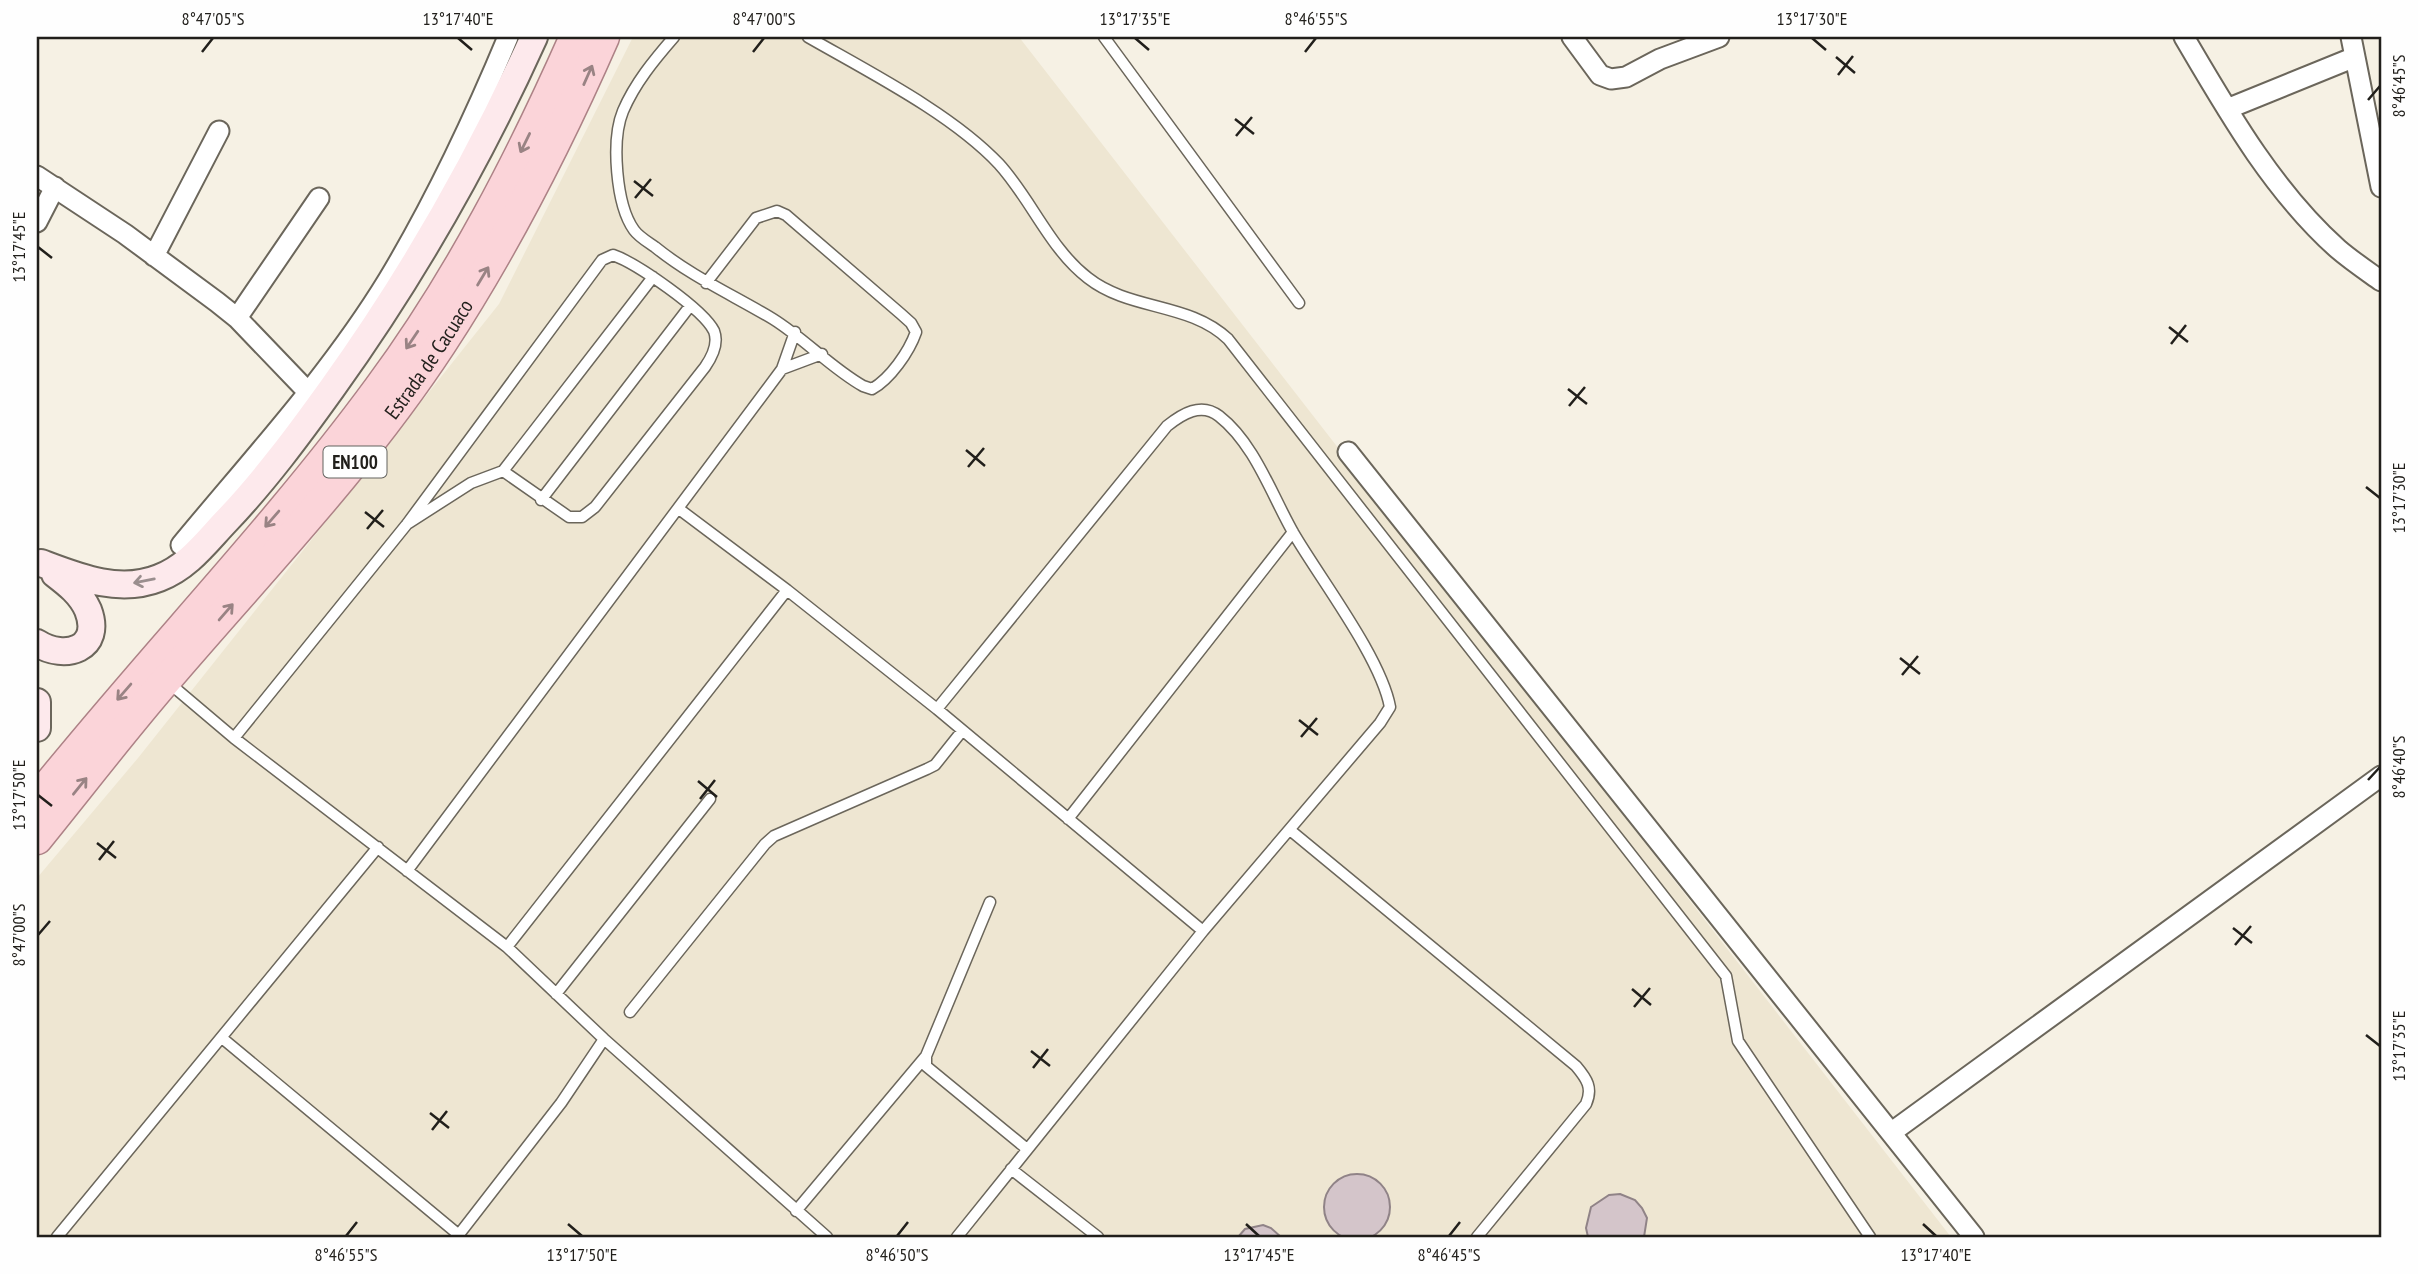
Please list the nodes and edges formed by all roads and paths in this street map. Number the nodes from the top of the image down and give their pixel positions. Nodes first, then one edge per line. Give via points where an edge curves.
1 (508, 37) edge
2 (534, 37) edge
3 (575, 37) edge
4 (604, 37) edge
5 (674, 37) edge
6 (808, 37) edge
7 (1104, 37) edge
8 (1572, 37) edge
9 (1719, 37) edge
10 (2185, 37) edge
11 (2351, 37) edge
12 (2355, 57) junction
13 (2227, 109) junction
14 (219, 131) dead end
15 (37, 176) edge
16 (55, 187) junction
17 (2381, 187) edge
18 (319, 198) dead end
19 (37, 222) edge
20 (154, 256) junction
21 (653, 277) junction
22 (2381, 281) edge
23 (706, 284) junction
24 (1299, 303) dead end
25 (690, 306) junction
26 (237, 318) junction
27 (794, 332) junction
28 (822, 354) junction
29 (782, 369) junction
30 (308, 392) junction
31 (1348, 452) dead end
32 (503, 471) junction
33 (541, 500) junction
34 (679, 509) junction
35 (407, 524) junction
36 (1293, 533) junction
37 (181, 545) dead end
38 (39, 562) edge
39 (787, 590) junction
40 (37, 643) edge
41 (165, 681) junction
42 (37, 702) edge
43 (936, 709) junction
44 (37, 727) edge
45 (962, 731) junction
46 (234, 738) junction
47 (2381, 776) edge
48 (37, 799) edge
49 (710, 799) dead end
50 (1068, 819) junction
51 (1290, 830) junction
52 (37, 839) edge
53 (378, 847) junction
54 (407, 872) junction
55 (990, 902) dead end
56 (1203, 931) junction
57 (507, 947) junction
58 (556, 994) junction
59 (630, 1012) dead end
60 (222, 1038) junction
61 (604, 1039) junction
62 (926, 1056) junction
63 (1892, 1132) junction
64 (1027, 1149) junction
65 (1011, 1169) junction
66 (796, 1210) junction
67 (458, 1236) edge
68 (57, 1237) edge
69 (827, 1237) edge
70 (957, 1237) edge
71 (1098, 1237) edge
72 (1477, 1237) edge
73 (1870, 1237) edge
74 (1974, 1237) edge

1 - 30 street via 471,126 387,282
2 -> 38 main road via 484,144 386,313 257,489 194,556 160,578 133,584 93,582
3 -> 48 main road, Estrada de Cacuaco / EN100 via 477,234 380,387
41 -> 4 main road, Estrada de Cacuaco / EN100 via 330,494 441,345 530,194
5 - 23 lane via 635,87 621,115 616,172 621,206 635,232
6 - 73 lane via 979,145 1013,181 1087,278 1124,298 1194,317 1228,339 1726,976 1738,1041
7 - 24 lane
8 - 9 street via 1600,75 1611,79 1626,77
10 - 13 street
11 - 12 street
12 - 13 street
12 - 17 street
13 - 22 street via 2300,210 2339,250
14 - 20 street
15 - 16 street
16 - 19 street
16 - 20 street
18 - 26 street
20 - 26 street
21 - 25 lane
21 - 32 lane
21 - 35 lane via 613,255 602,260
23 - 27 lane
23 - 28 lane via 756,218 777,211 786,215 916,332 882,383 872,389 852,380
25 - 33 lane
25 - 33 lane via 715,333 716,345 705,367 595,507 582,517 569,517
26 - 30 street
27 - 28 lane
27 - 29 lane
28 - 29 lane
29 - 34 lane
30 - 37 street
31 - 63 street
32 - 33 lane
32 - 35 lane via 471,483
34 - 39 lane
34 - 54 lane
35 - 46 lane
36 - 43 lane via 1248,450 1219,415 1201,409 1182,414 1167,426
36 - 50 lane
36 - 51 lane via 1374,665 1390,707
38 - 40 main road via 82,598 91,626 87,641 71,652 55,653
39 - 43 lane
39 - 57 lane
41 - 46 lane
52 -> 41 main road, Estrada de Cacuaco / EN100
42 - 44 main road
43 - 45 lane
45 - 50 lane
45 - 59 lane via 934,765 774,836
46 - 53 lane
47 - 63 street
49 - 58 lane
50 - 56 lane
51 - 56 lane
51 - 72 lane via 1576,1066 1588,1082 1591,1092 1586,1104
53 - 54 lane
53 - 60 lane
54 - 57 lane
55 - 62 lane
56 - 64 lane
57 - 58 lane
58 - 61 lane
60 - 67 lane
60 - 68 lane
61 - 66 lane
61 - 67 lane via 554,1113
62 - 64 lane via 926,1066
62 - 66 lane
63 - 74 street
64 - 65 lane
65 - 70 lane
65 - 71 lane
66 - 69 lane

